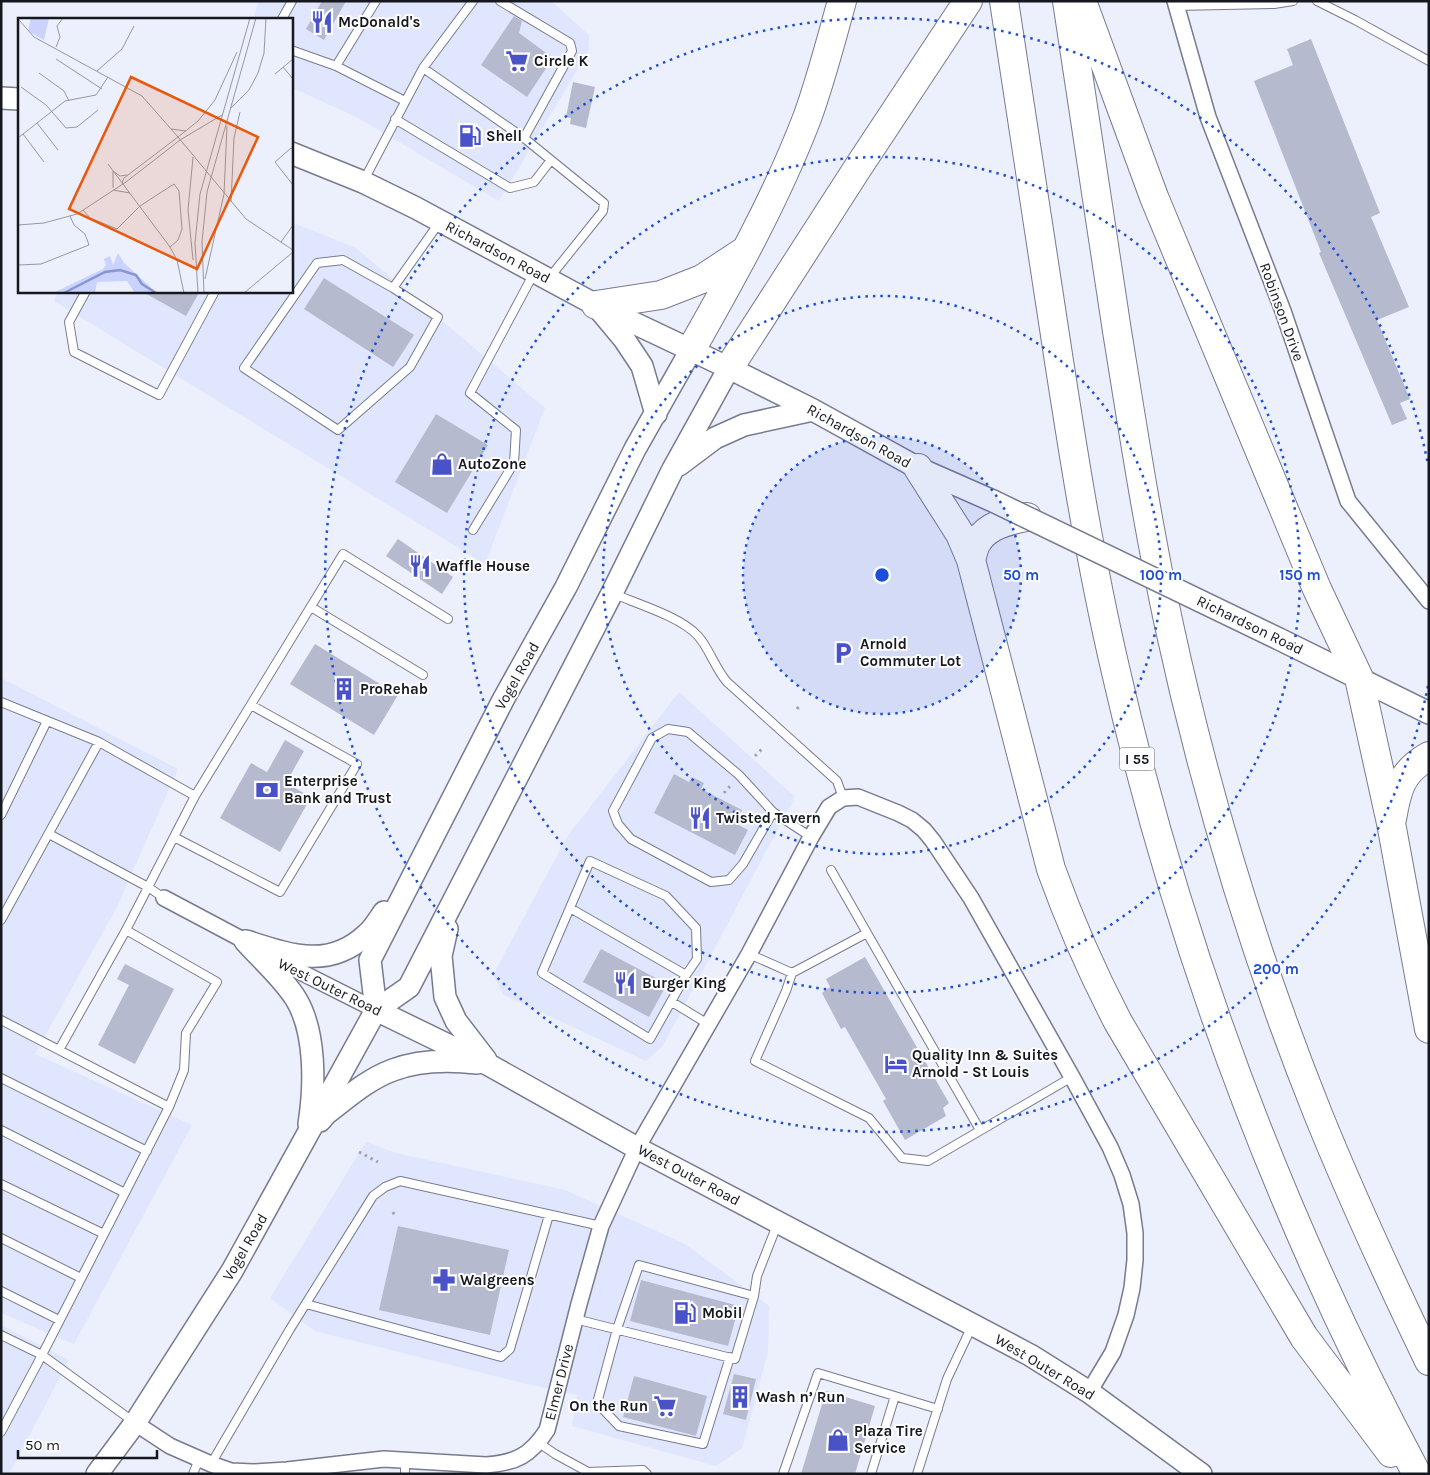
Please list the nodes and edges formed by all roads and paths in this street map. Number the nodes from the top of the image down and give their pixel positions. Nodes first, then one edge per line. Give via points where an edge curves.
1 (292, 1) edge
2 (376, 1) edge
3 (473, 1) edge
4 (500, 1) edge
5 (842, 1) edge
6 (968, 1) edge
7 (1004, 1) edge
8 (1067, 1) edge
9 (1082, 1) edge
10 (1293, 1) edge
11 (1318, 1) edge
12 (1176, 4) edge
13 (283, 18) edge
14 (292, 50) edge
15 (1429, 61) edge
16 (336, 66) junction
17 (423, 68) junction
18 (1, 98) edge
19 (18, 99) edge
20 (405, 101) junction
21 (395, 119) junction
22 (524, 138) junction
23 (292, 153) edge
24 (552, 160) junction
25 (363, 182) junction
26 (440, 221) junction
27 (747, 250) junction
28 (542, 275) junction
29 (393, 288) junction
30 (85, 292) edge
31 (214, 292) edge
32 (596, 305) junction
33 (692, 350) junction
34 (729, 368) junction
35 (813, 410) junction
36 (656, 414) junction
37 (918, 468) junction
38 (673, 469) junction
39 (995, 513) junction
40 (1027, 517) joint
41 (473, 530) dead end
42 (971, 560) junction
43 (612, 594) junction
44 (1429, 601) edge
45 (311, 607) junction
46 (448, 619) dead end
47 (423, 675) dead end
48 (1359, 678) junction
49 (1, 702) edge
50 (801, 704) dead end
51 (251, 705) junction
52 (797, 709) dead end
53 (1429, 713) edge
54 (47, 721) junction
55 (99, 742) junction
56 (762, 749) dead end
57 (756, 756) dead end
58 (1429, 756) edge
59 (731, 784) dead end
60 (724, 793) dead end
61 (195, 796) junction
62 (843, 798) junction
63 (773, 812) junction
64 (1, 815) edge
65 (1391, 823) junction
66 (49, 834) junction
67 (811, 836) junction
68 (174, 837) junction
69 (831, 870) dead end
70 (413, 877) junction
71 (148, 887) junction
72 (164, 898) joint
73 (454, 901) junction
74 (570, 908) junction
75 (1, 920) edge
76 (126, 930) junction
77 (867, 933) junction
78 (245, 941) junction
79 (749, 954) junction
80 (792, 973) junction
81 (686, 975) junction
82 (672, 1002) junction
83 (376, 1010) junction
84 (1, 1020) edge
85 (708, 1024) junction
86 (1429, 1029) edge
87 (59, 1050) junction
88 (489, 1064) junction
89 (1072, 1077) junction
90 (1, 1078) edge
91 (169, 1107) junction
92 (1, 1130) edge
93 (980, 1130) junction
94 (307, 1135) junction
95 (637, 1148) junction
96 (146, 1151) junction
97 (359, 1152) dead end
98 (378, 1162) dead end
99 (1, 1184) edge
100 (125, 1193) junction
101 (393, 1212) dead end
102 (549, 1215) junction
103 (395, 1217) dead end
104 (778, 1222) junction
105 (601, 1226) junction
106 (104, 1234) junction
107 (1, 1238) edge
108 (81, 1278) junction
109 (1, 1291) edge
110 (754, 1296) junction
111 (306, 1304) junction
112 (575, 1319) junction
113 (60, 1320) junction
114 (973, 1324) junction
115 (617, 1329) junction
116 (1, 1335) edge
117 (42, 1355) junction
118 (730, 1357) junction
119 (1429, 1361) edge
120 (1089, 1392) junction
121 (895, 1396) junction
122 (938, 1409) junction
123 (135, 1423) junction
124 (1, 1432) edge
125 (538, 1443) junction
126 (205, 1462) junction
127 (405, 1467) edge
128 (330, 1469) edge
129 (609, 1472) edge
130 (97, 1474) edge
131 (193, 1474) edge
132 (647, 1474) edge
133 (783, 1474) edge
134 (871, 1474) edge
135 (917, 1474) edge
136 (1201, 1474) edge
137 (1406, 1474) edge
138 (1417, 1474) edge

1 - 13 lane
2 - 16 lane
3 - 17 lane
4 - 22 lane via 570,43 572,51
5 - 27 highway via 808,116
6 - 34 highway
7 - 138 highway, I 55 via 1064,396 1098,592 1162,851 1230,1058 1306,1247
8 - 119 highway via 1149,528 1193,726 1249,921 1308,1086 1356,1206
9 - 48 highway via 1154,197 1289,522
10 - 12 lane via 1274,4
11 - 15 lane
12 - 44 street, Robinson Drive via 1208,118 1284,312 1348,501
14 - 16 lane
16 - 20 lane
17 - 20 lane
17 - 22 lane
18 - 19 main road
20 - 21 lane
21 - 24 lane via 510,188 534,182
21 - 25 lane
22 - 24 lane
23 - 25 main road, Richardson Road
24 - 28 lane via 604,203 604,211
25 - 26 main road, Richardson Road
26 - 28 main road, Richardson Road
26 - 29 lane
27 - 32 highway via 702,279 661,295
27 - 33 highway
28 - 32 main road, Richardson Road
28 - 41 lane via 470,392 516,430 514,463
29 - 29 lane via 343,260 317,263 244,368 338,430 410,367 438,317
30 - 31 lane via 69,322 74,352 159,395
32 - 33 main road, Richardson Road
32 - 36 main road via 642,366
33 - 34 main road, Richardson Road
33 - 36 main road, Vogel Road
34 - 35 main road, Richardson Road
34 - 38 main road, Vogel Road
35 - 37 main road, Richardson Road
35 - 38 main road via 744,425 715,438
36 - 70 main road, Vogel Road via 503,700
37 - 39 main road, Richardson Road
37 - 42 highway via 960,534
38 - 43 main road, Vogel Road
39 - 40 highway via 1010,520
39 - 42 highway
40 - 48 main road, Richardson Road, bridge
42 - 137 highway via 1051,868 1096,979 1118,1022 1304,1337
43 - 62 lane via 677,621 698,636 727,682 837,781
43 - 73 main road, Vogel Road
45 - 46 lane via 343,554
45 - 47 lane
45 - 51 lane
48 - 53 main road, Richardson Road
48 - 65 highway
49 - 54 lane
50 - 52 path
51 - 61 lane
51 - 68 lane via 357,764 280,892
54 - 55 lane
54 - 64 lane
55 - 61 lane
55 - 66 lane
56 - 57 path
58 - 65 highway via 1405,776 1396,792
59 - 60 path
61 - 68 lane
62 - 67 street, Elmer Drive via 829,807
62 - 89 street via 858,797 874,803 912,820 924,830 971,898
63 - 63 lane via 739,775 688,732 668,729 652,738 614,811 618,824 631,838 711,882 729,880 743,864
63 - 67 lane
65 - 86 highway
66 - 71 lane
66 - 75 lane
67 - 79 street, Elmer Drive
68 - 71 lane
69 - 77 lane
70 - 78 main road via 367,934 331,954 314,958
70 - 83 main road, Vogel Road via 370,960
71 - 72 lane
71 - 76 lane
72 - 78 street, West Outer Road
73 - 83 main road, Vogel Road via 410,987
73 - 88 main road via 441,956 445,997 456,1021
74 - 81 lane
74 - 81 lane via 590,861 666,896 696,928 697,959
74 - 82 lane via 542,973 650,1039
76 - 87 lane
76 - 91 lane via 217,982 186,1033 184,1070
77 - 80 lane
77 - 93 lane
78 - 83 street, West Outer Road
78 - 94 main road via 296,999 306,1021 312,1077
79 - 80 lane
79 - 85 street, Elmer Drive
80 - 93 lane via 754,1061 869,1118 902,1158 928,1161
81 - 82 lane
82 - 85 lane
83 - 88 main road, West Outer Road
83 - 94 main road, Vogel Road
84 - 87 lane
85 - 95 street, Elmer Drive
87 - 91 lane
88 - 94 main road via 440,1061 393,1070 348,1097
88 - 95 main road, West Outer Road
89 - 93 lane
89 - 120 street via 1122,1175 1135,1233 1132,1288 1126,1315 1113,1352
90 - 96 lane
91 - 96 lane
92 - 100 lane
94 - 123 main road, Vogel Road via 232,1271
95 - 104 main road, West Outer Road
95 - 105 street, Elmer Drive
96 - 100 lane
97 - 98 path
99 - 106 lane
100 - 106 lane
101 - 103 path
102 - 105 lane
102 - 111 lane via 400,1181 373,1196
102 - 111 lane via 510,1350 501,1357
104 - 110 lane via 757,1276
104 - 114 main road, West Outer Road
105 - 112 street, Elmer Drive
106 - 108 lane
107 - 108 lane
108 - 113 lane
109 - 113 lane
110 - 115 lane via 639,1265
110 - 118 lane via 735,1358
111 - 126 lane
112 - 115 lane
112 - 125 street, Elmer Drive via 552,1414
113 - 117 lane
114 - 120 main road, West Outer Road
114 - 122 lane via 949,1375
115 - 118 lane
115 - 118 lane via 597,1403 619,1426 703,1444
116 - 117 lane
117 - 123 lane
117 - 124 lane
120 - 136 main road, West Outer Road
121 - 122 lane
121 - 133 lane via 818,1373
121 - 134 lane
122 - 135 lane
123 - 126 street, Elmer Drive via 170,1446
123 - 130 main road, Vogel Road
125 - 127 street, Elmer Drive via 516,1460 502,1464
125 - 129 lane via 588,1472
126 - 128 street, Elmer Drive via 232,1471
126 - 131 lane
127 - 128 street, Elmer Drive via 384,1459
129 - 132 lane via 643,1470

